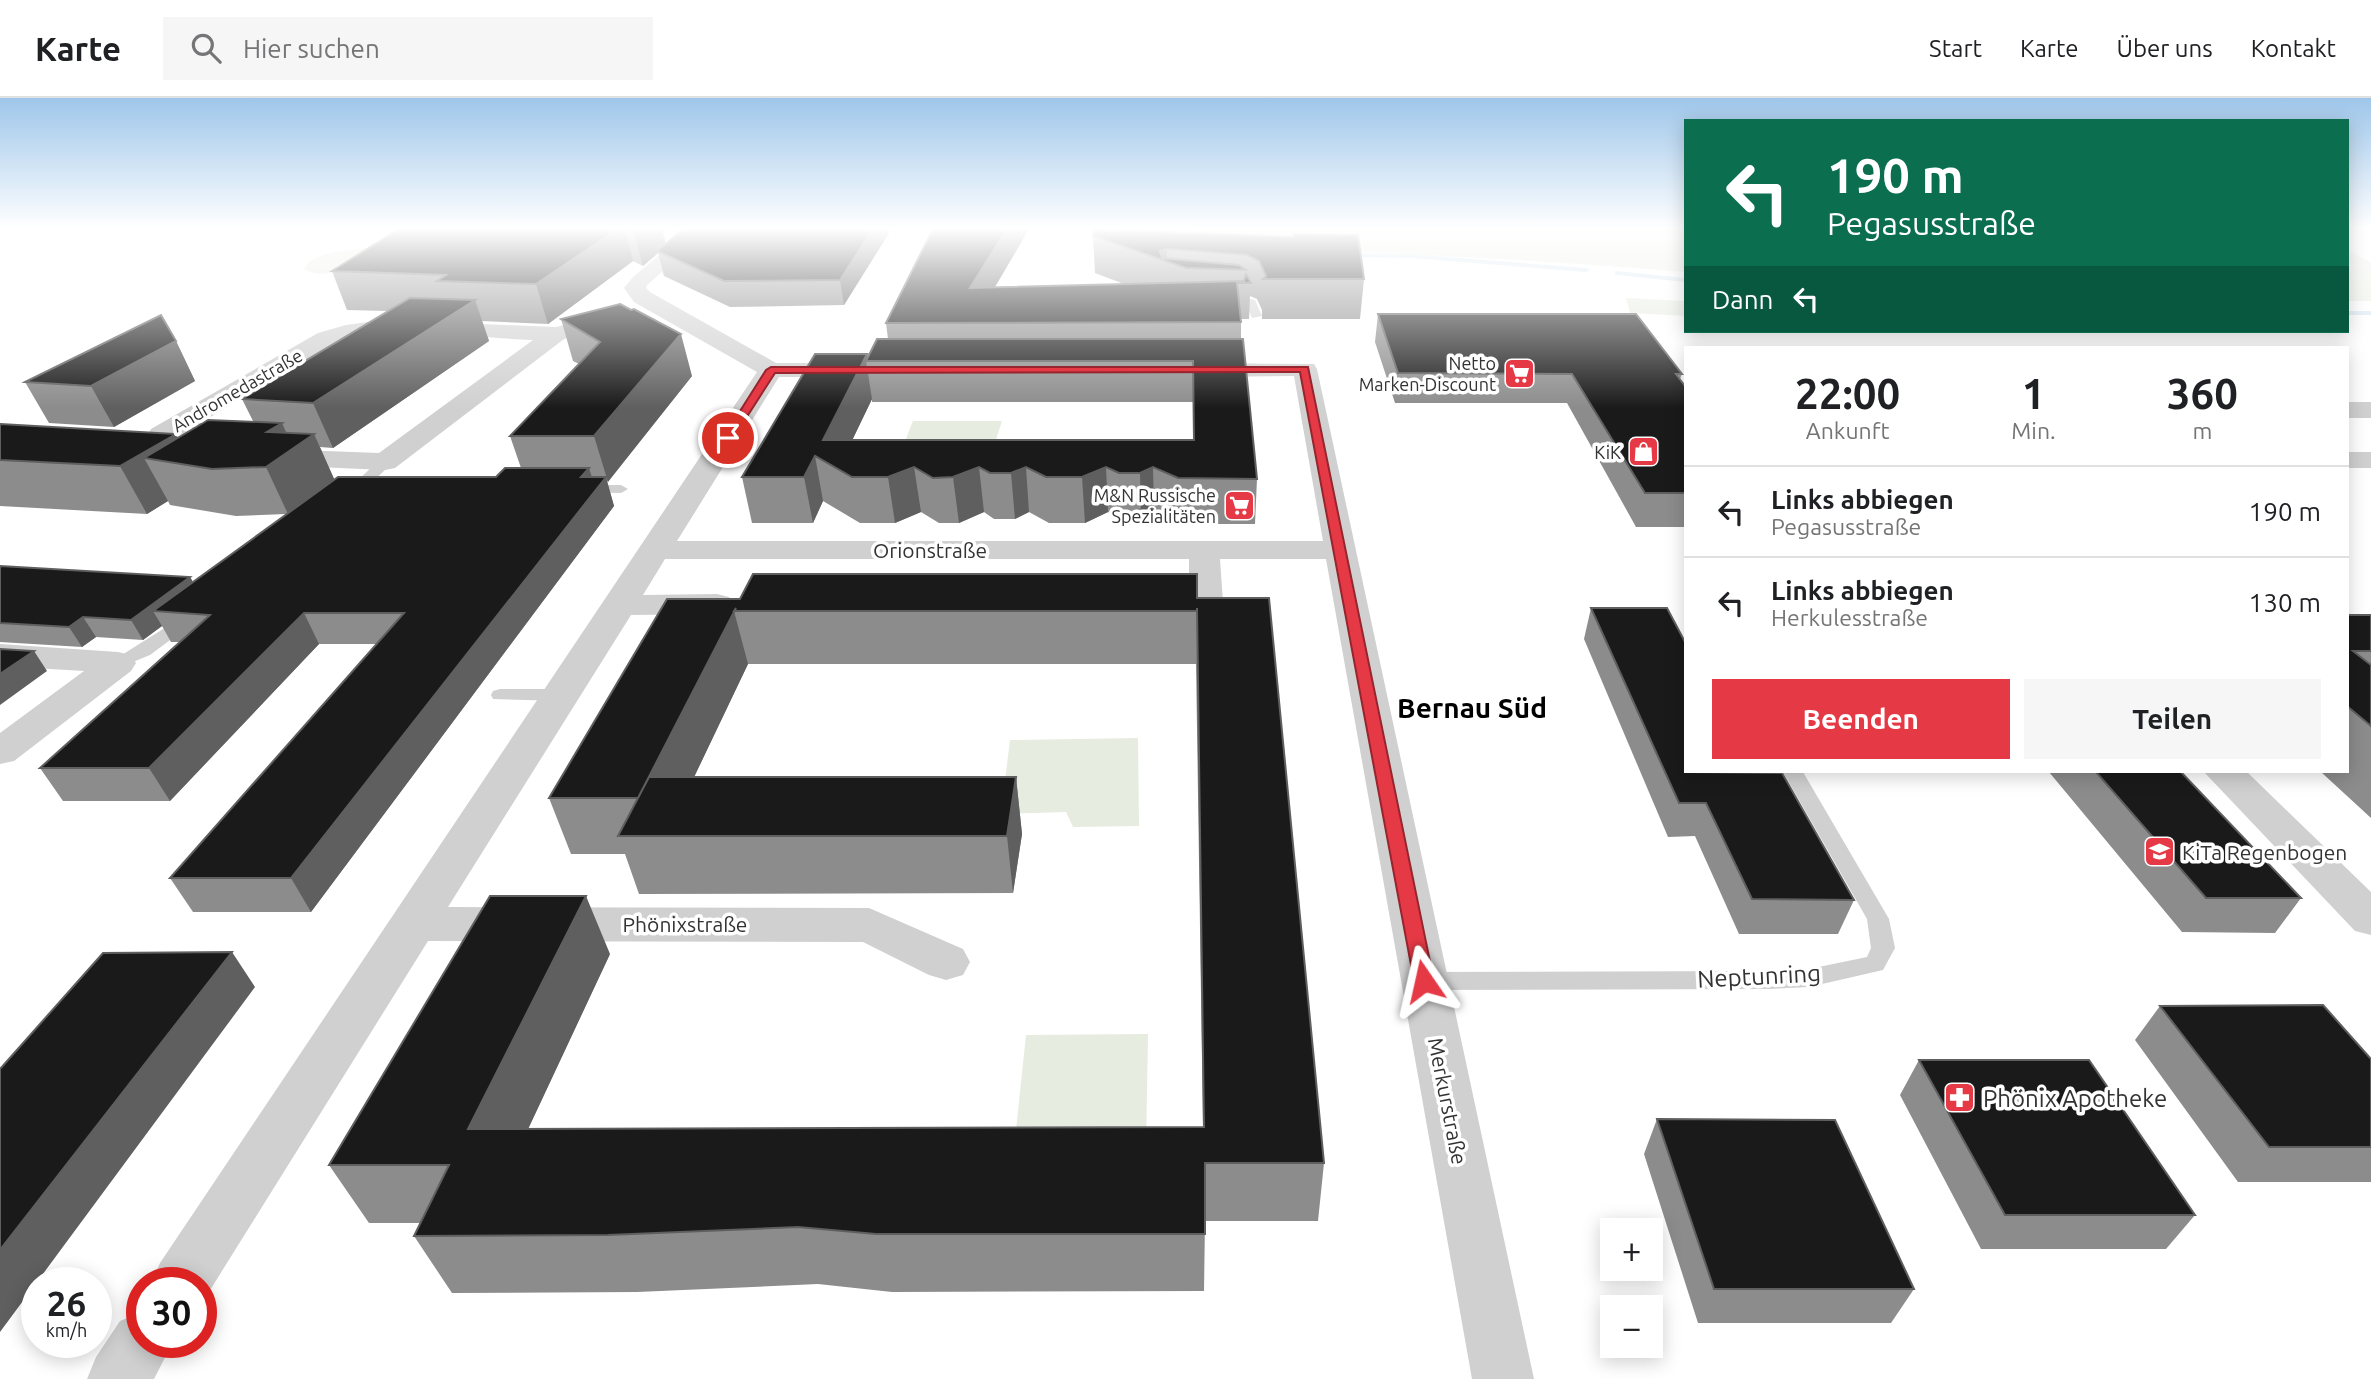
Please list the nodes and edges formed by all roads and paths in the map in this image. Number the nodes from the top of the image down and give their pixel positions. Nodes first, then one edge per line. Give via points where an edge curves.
1 (636, 289) edge
2 (1216, 296) edge
3 (660, 309) junction
4 (1256, 316) dead end
5 (556, 334) junction
6 (771, 370) junction
7 (885, 370) edge
8 (1173, 370) edge
9 (2349, 410) edge
10 (2371, 410) edge
11 (210, 454) edge
12 (249, 456) edge
13 (2349, 460) edge
14 (2371, 460) edge
15 (385, 462) junction
16 (358, 489) junction
17 (377, 489) edge
18 (567, 489) edge
19 (621, 489) dead end
20 (344, 500) edge
21 (1205, 550) junction
22 (1340, 550) junction
23 (656, 551) junction
24 (1123, 602) edge
25 (751, 604) edge
26 (621, 605) junction
27 (198, 610) edge
28 (0, 655) edge
29 (118, 663) junction
30 (500, 695) dead end
31 (561, 695) junction
32 (0, 752) edge
33 (1794, 773) edge
34 (2225, 773) edge
35 (2371, 919) edge
36 (415, 924) junction
37 (946, 962) dead end
38 (1424, 981) junction
39 (191, 1267) edge
40 (132, 1358) edge
41 (118, 1379) edge
42 (1503, 1379) edge

1 - 3 street
2 - 4 lane via 1251,302
3 - 5 street, Andromedastraße
3 - 6 street
5 - 11 street, Andromedastraße via 381,327 326,338 161,435 155,446 171,452
5 - 15 street, Andromedastraße
6 - 7 street
6 - 23 street
8 - 22 street, Merkurstraße via 1305,369
9 - 10 street
12 - 15 street
13 - 14 street
15 - 16 lane
16 - 17 lane
16 - 20 lane
18 - 19 lane
21 - 22 street, Orionstraße
21 - 23 street, Orionstraße
21 - 24 street via 1206,602
22 - 38 street, Merkurstraße
23 - 26 street
25 - 26 street
26 - 31 street
27 - 29 lane via 144,651
28 - 29 street
29 - 32 street
30 - 31 lane
31 - 36 street
33 - 38 lane, Neptunring via 1878,919 1883,948 1875,964 1809,978 1769,980
34 - 35 street
36 - 37 street, Phönixstraße via 869,925
36 - 39 street
38 - 42 street, Merkurstraße
40 - 41 street

